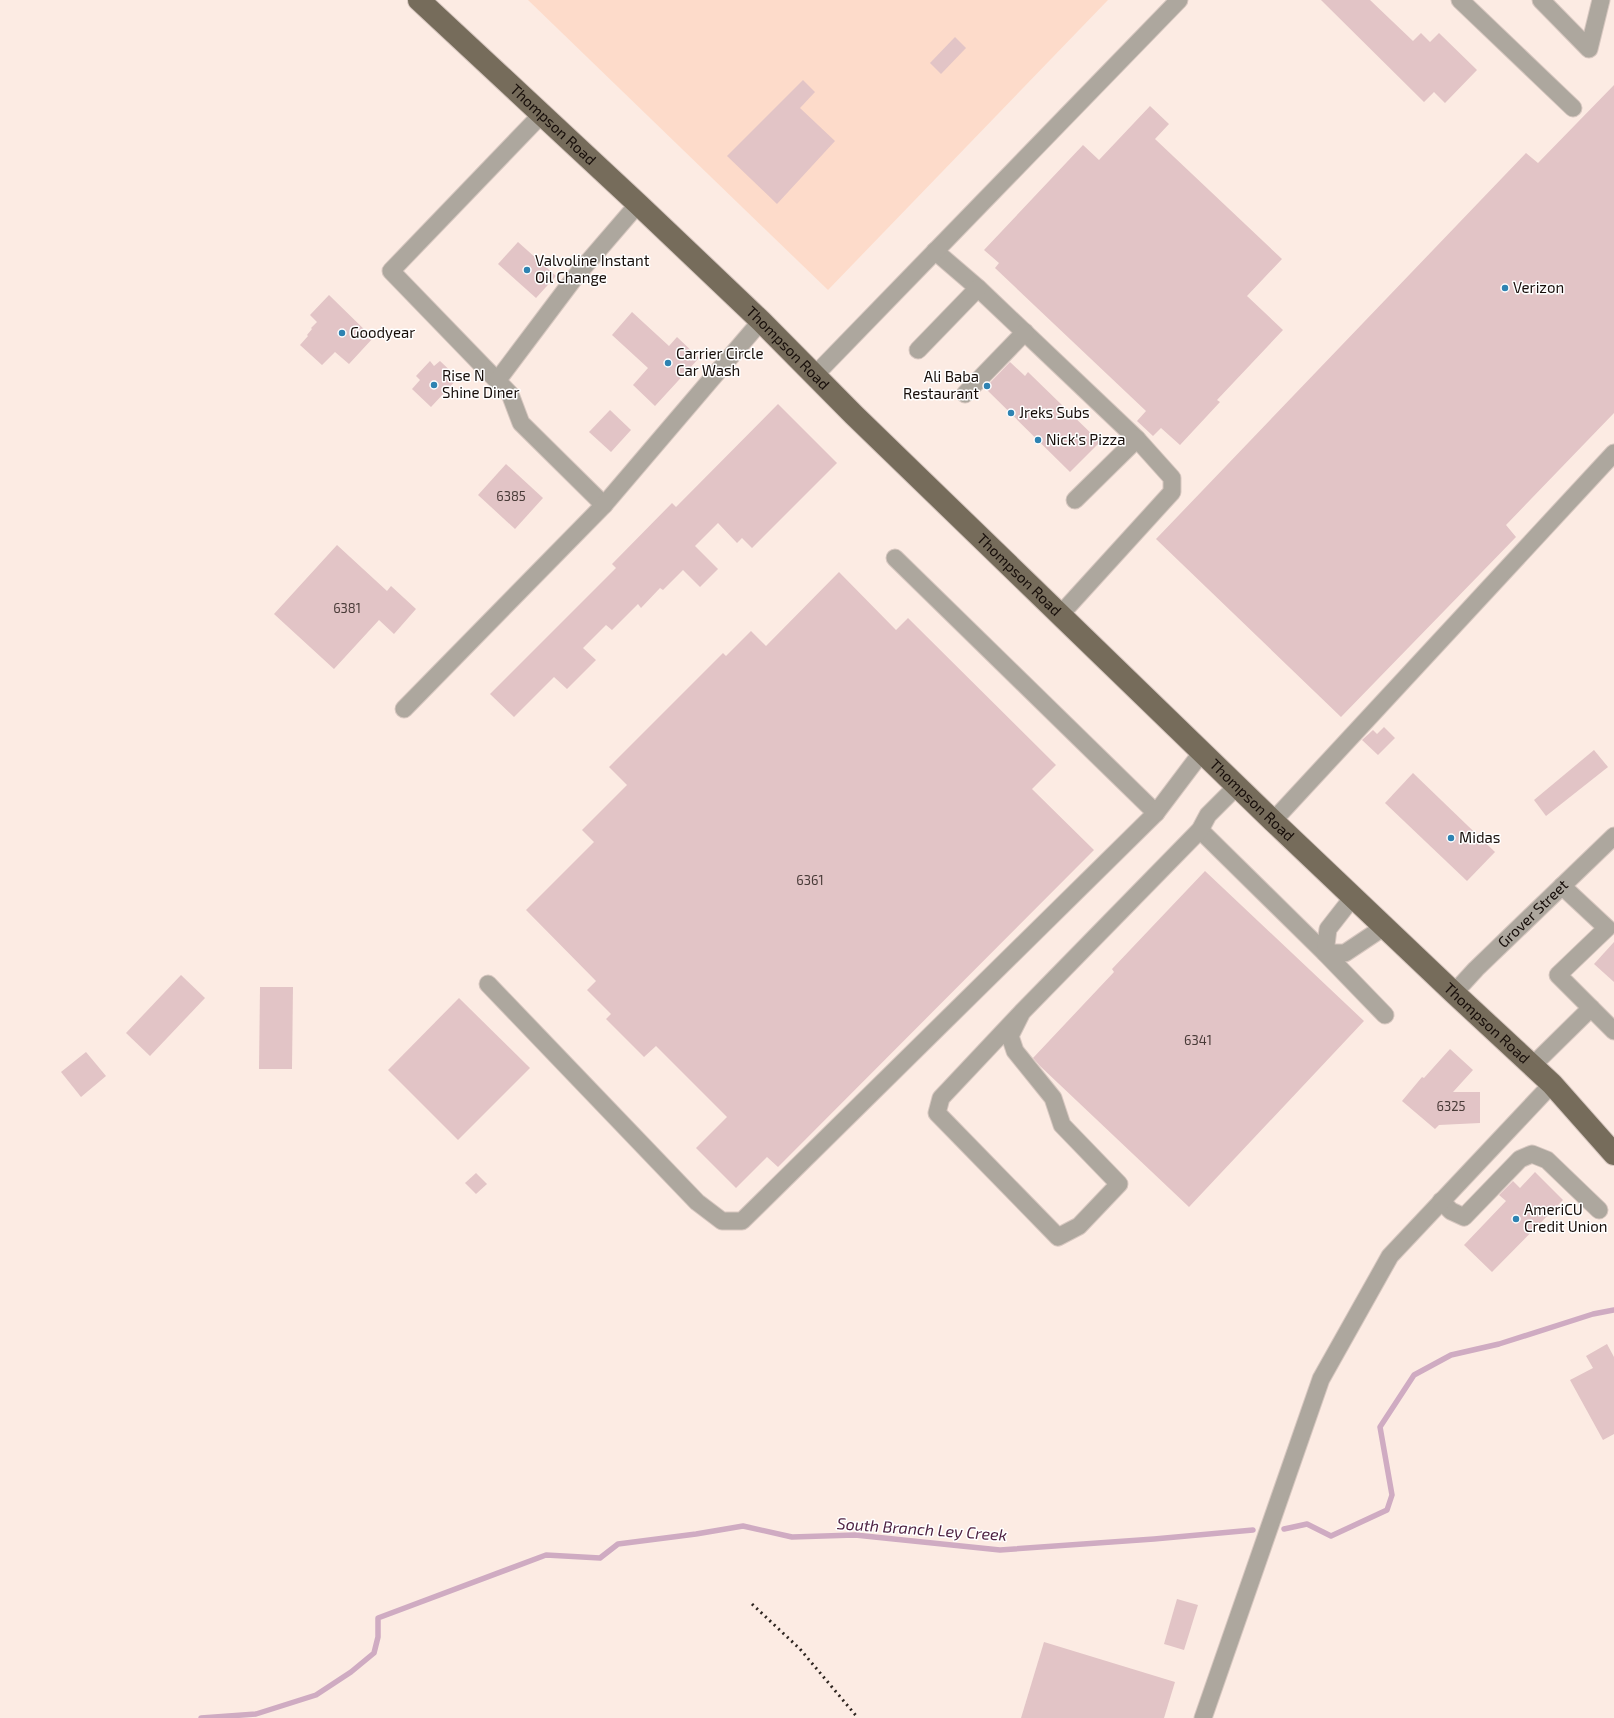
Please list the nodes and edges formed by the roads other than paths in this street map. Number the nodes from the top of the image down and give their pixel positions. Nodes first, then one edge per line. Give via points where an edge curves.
1 (420, 0) edge
2 (1178, 0) edge
3 (1460, 0) edge
4 (1541, 0) edge
5 (1601, 0) edge
6 (1573, 108) dead end
7 (541, 115) junction
8 (638, 204) junction
9 (935, 251) junction
10 (978, 288) junction
11 (761, 321) junction
12 (1025, 332) junction
13 (918, 350) dead end
14 (815, 375) junction
15 (497, 381) junction
16 (965, 394) dead end
17 (1137, 439) junction
18 (1614, 453) edge
19 (1075, 500) dead end
20 (604, 505) junction
21 (895, 558) dead end
22 (1060, 615) junction
23 (404, 709) dead end
24 (1202, 752) junction
25 (1237, 786) junction
26 (1156, 813) junction
27 (1273, 821) junction
28 (1200, 830) junction
29 (1614, 836) edge
30 (1562, 886) junction
31 (1353, 897) junction
32 (1384, 927) junction
33 (1610, 931) edge
34 (1325, 953) junction
35 (488, 984) dead end
36 (1454, 993) junction
37 (1591, 1008) junction
38 (1022, 1012) junction
39 (1385, 1015) dead end
40 (1614, 1031) edge
41 (1532, 1066) junction
42 (1552, 1084) junction
43 (1614, 1154) edge
44 (1441, 1201) junction
45 (1599, 1210) dead end
46 (1203, 1718) edge

1 - 7 main road, Thompson Road
2 - 9 street
3 - 6 street
4 - 5 street via 1589,49
7 - 8 main road, Thompson Road
7 - 15 street via 391,271
8 - 11 main road, Thompson Road
8 - 15 street via 576,276
9 - 10 street
9 - 14 street
10 - 12 street
10 - 13 street
11 - 14 main road, Thompson Road
11 - 20 street
12 - 16 street
12 - 17 street
14 - 22 main road, Thompson Road
15 - 20 street via 510,394 521,424
17 - 19 street
17 - 22 street via 1172,478 1172,492
18 - 27 street
20 - 23 street
21 - 26 street
22 - 24 main road, Thompson Road
24 - 25 main road, Thompson Road
24 - 26 street
25 - 27 main road, Thompson Road
25 - 28 street via 1208,815
26 - 35 street via 742,1220 722,1221 697,1202
27 - 31 main road, Thompson Road
28 - 34 street
28 - 38 street
29 - 30 street, Grover Street
30 - 33 street
30 - 36 street, Grover Street
31 - 32 main road, Thompson Road
31 - 34 street via 1328,930
32 - 34 street via 1345,953
32 - 36 main road, Thompson Road
33 - 37 street via 1558,975
34 - 39 street
36 - 41 main road, Thompson Road
37 - 40 street
37 - 41 street
38 - 38 street via 1010,1036 1015,1051 1053,1098 1062,1125 1119,1184 1079,1226 1058,1237 937,1113 941,1098
41 - 42 main road, Thompson Road
42 - 43 main road, Thompson Road
42 - 44 street
44 - 45 street via 1451,1210 1464,1216 1520,1159 1532,1154 1547,1160
44 - 46 street via 1390,1256 1321,1379

